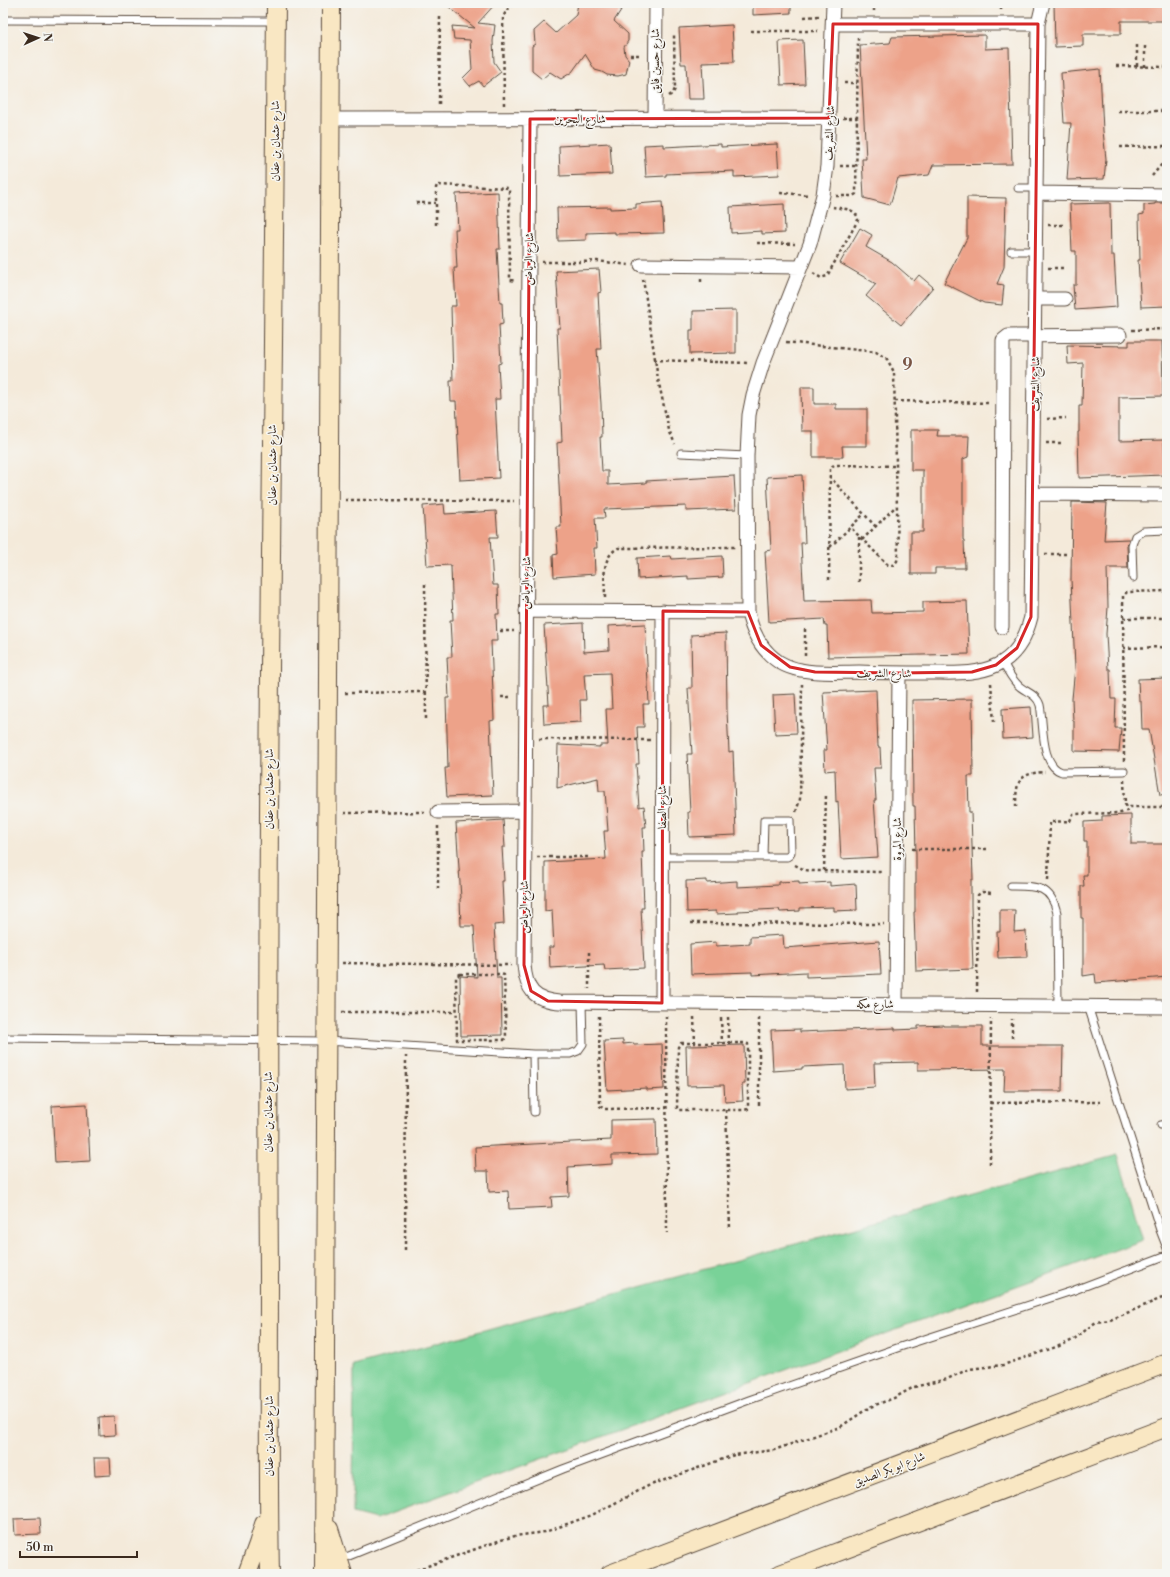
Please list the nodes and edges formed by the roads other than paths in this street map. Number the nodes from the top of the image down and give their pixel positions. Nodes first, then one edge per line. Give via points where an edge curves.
1 (276, 3) edge
2 (331, 3) edge
3 (656, 3) edge
4 (833, 3) edge
5 (1044, 3) edge
6 (3, 20) edge
7 (276, 21) junction
8 (1038, 24) junction
9 (833, 27) junction
10 (655, 118) junction
11 (830, 118) junction
12 (330, 119) junction
13 (530, 119) junction
14 (1018, 188) dead end
15 (1037, 190) junction
16 (1167, 195) edge
17 (1011, 251) dead end
18 (1036, 251) junction
19 (641, 265) road end
20 (801, 267) junction
21 (1036, 299) junction
22 (1065, 299) dead end
23 (1035, 336) junction
24 (1120, 336) road end
25 (681, 453) road end
26 (747, 456) junction
27 (1033, 494) junction
28 (1167, 495) edge
29 (1167, 530) edge
30 (1133, 578) dead end
31 (526, 611) junction
32 (663, 611) junction
33 (748, 612) junction
34 (1002, 626) dead end
35 (1003, 662) junction
36 (899, 673) junction
37 (1124, 771) road end
38 (524, 811) junction
39 (438, 812) road end
40 (662, 857) junction
41 (763, 857) junction
42 (1011, 886) dead end
43 (590, 1002) junction
44 (664, 1003) junction
45 (896, 1004) junction
46 (1058, 1006) junction
47 (1088, 1006) junction
48 (1167, 1007) edge
49 (3, 1038) edge
50 (267, 1041) junction
51 (326, 1041) junction
52 (533, 1054) junction
53 (534, 1112) dead end
54 (1167, 1248) edge
55 (1167, 1254) edge
56 (1167, 1363) edge
57 (1167, 1428) edge
58 (324, 1507) junction
59 (269, 1508) junction
60 (341, 1567) edge
61 (247, 1574) edge
62 (270, 1574) edge
63 (324, 1574) edge
64 (610, 1574) edge
65 (780, 1574) edge

1 - 7 main road, شارع عثمان بن عفان
2 - 12 main road
3 - 10 street, شارع حسين فايق
4 - 9 street, شارع الشريف
5 - 8 street, شارع الشريف
6 - 7 lane
7 - 50 main road, شارع عثمان بن عفان
8 - 9 street via 858,23
8 - 15 street, شارع الشريف
9 - 11 street, شارع الشريف
10 - 11 street, شارع البحرين
10 - 13 street, شارع البحرين
11 - 20 street, شارع الشريف via 822,200
12 - 13 street, شارع البحرين
12 - 51 main road
13 - 31 street, شارع الرياض
14 - 15 lane
15 - 16 street
15 - 18 street, شارع الشريف
17 - 18 lane
18 - 21 street, شارع الشريف
19 - 20 street
20 - 26 street, شارع الشريف via 753,395 749,415
21 - 22 street
21 - 23 street, شارع الشريف
23 - 24 street
23 - 27 street, شارع الشريف
23 - 34 street via 1008,336 1003,340
25 - 26 lane
26 - 33 street, شارع الشريف
27 - 28 street
27 - 35 street, شارع الشريف via 1031,617 1028,629 1017,648
29 - 30 lane via 1143,531 1135,536 1132,545
31 - 32 street
31 - 38 street, شارع الرياض
32 - 33 street
32 - 40 street, شارع الصفا
33 - 36 street, شارع الشريف via 754,634 765,650 779,662 790,667 803,671
35 - 36 street, شارع الشريف via 990,668 967,672
35 - 37 lane via 1017,684 1038,700 1042,733 1054,768 1062,772
36 - 45 street, شارع المروة
38 - 39 street
38 - 43 street, شارع الرياض via 526,984 538,997 548,1001
40 - 41 lane
40 - 44 street, شارع الصفا
41 - 41 lane via 790,855 789,820 763,821
42 - 46 lane via 1037,887 1052,898 1057,913
43 - 44 street, شارع مكه
43 - 52 lane via 583,1044 578,1052
44 - 45 street, شارع مكه
45 - 46 street, شارع مكه
46 - 47 street, شارع مكه
47 - 48 street, شارع مكه
47 - 54 lane
49 - 50 lane
50 - 51 lane
50 - 59 main road, شارع عثمان بن عفان
51 - 52 lane
51 - 58 main road
52 - 53 lane
55 - 60 lane via 1072,1291 900,1347 563,1469
56 - 64 main road, شارع ابو بكر الصديق
57 - 65 main road
58 - 60 main road
58 - 63 main road
59 - 61 main road
59 - 62 main road, شارع عثمان بن عفان

